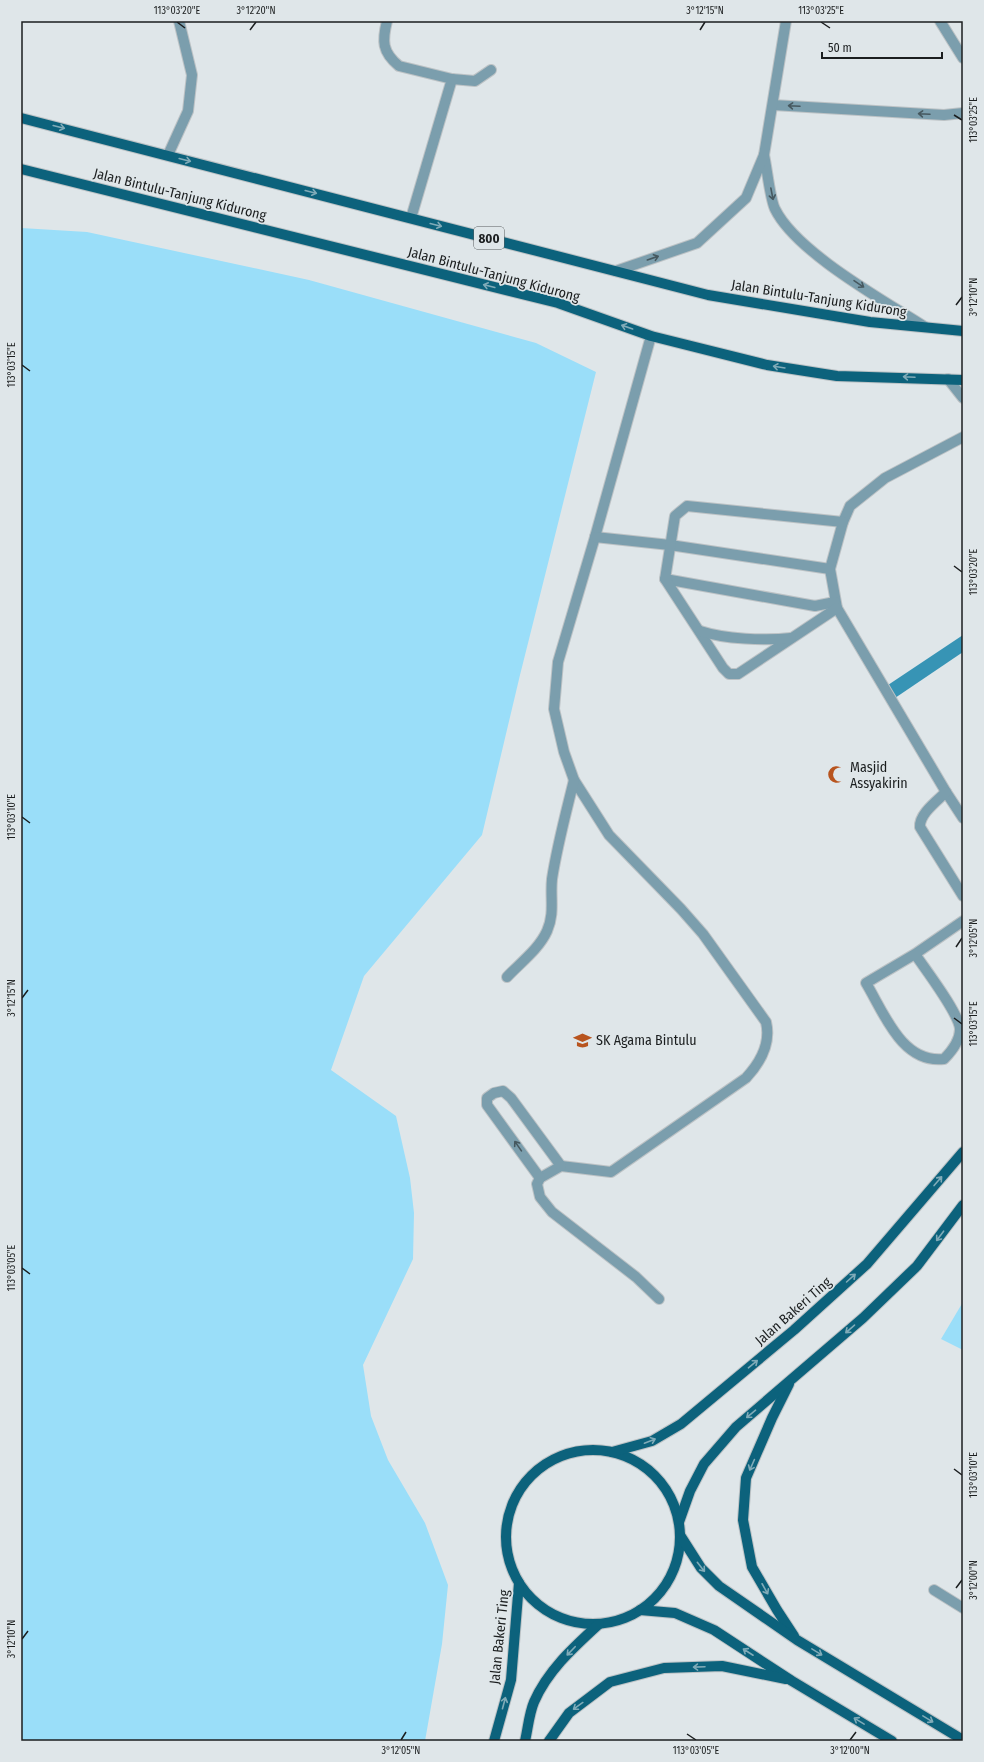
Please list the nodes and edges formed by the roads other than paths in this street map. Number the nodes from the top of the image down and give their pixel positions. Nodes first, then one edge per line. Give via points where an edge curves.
1 (179, 21) edge
2 (387, 21) edge
3 (786, 21) edge
4 (940, 21) edge
5 (963, 58) edge
6 (491, 70) dead end
7 (452, 79) junction
8 (773, 105) junction
9 (963, 113) edge
10 (21, 118) edge
11 (168, 155) junction
12 (764, 156) junction
13 (21, 169) edge
14 (411, 218) junction
15 (616, 271) junction
16 (925, 327) junction
17 (963, 331) edge
18 (651, 336) junction
19 (948, 379) junction
20 (963, 380) edge
21 (963, 398) edge
22 (963, 437) edge
23 (843, 522) junction
24 (595, 537) junction
25 (670, 545) junction
26 (830, 569) junction
27 (665, 580) junction
28 (836, 605) junction
29 (700, 631) junction
30 (793, 638) junction
31 (574, 780) junction
32 (946, 792) junction
33 (963, 818) edge
34 (963, 896) edge
35 (963, 921) edge
36 (915, 954) junction
37 (507, 977) dead end
38 (963, 1152) edge
39 (561, 1166) junction
40 (540, 1178) junction
41 (963, 1205) edge
42 (659, 1299) dead end
43 (792, 1379) junction
44 (612, 1452) junction
45 (679, 1522) junction
46 (680, 1535) junction
47 (519, 1583) junction
48 (934, 1590) dead end
49 (963, 1608) edge
50 (640, 1610) junction
51 (599, 1624) junction
52 (797, 1640) junction
53 (792, 1681) junction
54 (963, 1740) edge
55 (494, 1741) edge
56 (524, 1741) edge
57 (549, 1741) edge
58 (892, 1741) edge

1 - 11 street via 192,75 188,111
2 - 7 street via 383,37 386,51 392,60 399,66
3 - 8 street
4 - 5 street
6 - 7 street via 475,81
7 - 14 street
9 -> 8 street via 944,115
8 - 12 street
10 -> 11 main road, Jalan Bintulu-Tanjung Kidurong / 800
11 -> 14 main road, Jalan Bintulu-Tanjung Kidurong / 800
15 -> 12 street via 697,242 746,198
12 -> 16 street via 774,208 791,233 856,283
18 -> 13 main road, Jalan Bintulu-Tanjung Kidurong via 558,304
14 -> 15 main road, Jalan Bintulu-Tanjung Kidurong / 800
15 - 16 main road, Jalan Bintulu-Tanjung Kidurong / 800 via 708,295 870,322
16 - 17 main road, Jalan Bintulu-Tanjung Kidurong / 800
19 -> 18 main road, Jalan Bintulu-Tanjung Kidurong via 837,376 767,365
18 - 24 street
19 - 20 main road, Jalan Bintulu-Tanjung Kidurong
19 - 21 street
22 - 23 street via 884,478 850,506
23 - 25 street via 687,506 675,516
23 - 26 street
24 - 25 street
24 - 31 street via 558,662 556,678 554,709 564,752
25 - 26 street
25 - 27 street
26 - 28 street
27 - 28 street via 815,606
27 - 29 street
28 - 30 street
28 - 32 street
29 - 30 street via 711,635 774,640
29 - 30 street via 729,674 738,674
31 - 37 street via 557,851 551,889 552,914 547,931 540,943
31 - 39 street via 609,835 702,934 766,1022 768,1030 767,1043 759,1061 746,1078 611,1172
32 - 33 street
32 - 34 street via 919,822
35 - 36 street
36 - 36 street via 956,1016 960,1029 957,1041 944,1059 933,1060 920,1056 906,1047 898,1038 866,983
44 -> 38 main road, Jalan Bakeri Ting via 652,1441 681,1424 788,1335 867,1264
39 - 40 street
40 -> 39 street via 487,1105 487,1098 494,1093 503,1091 511,1098
40 - 42 street via 537,1184 540,1197 552,1212 636,1277
41 -> 43 main road via 917,1266 863,1318
43 -> 45 main road via 736,1427 704,1464 690,1491
43 -> 52 main road via 746,1478 743,1520 752,1568
44 - 45 main road via 636,1461 656,1477 671,1498
44 - 47 main road via 583,1450 556,1459 532,1476 515,1499 507,1527 508,1556
45 - 46 main road
46 - 50 main road via 678,1557 670,1578 657,1596
46 -> 52 main road via 701,1568 719,1586
47 - 51 main road via 534,1601 553,1615 575,1623
55 -> 47 main road, Jalan Bakeri Ting via 511,1680
48 - 49 street
50 - 51 main road via 620,1620
53 -> 50 main road via 714,1630 676,1613
51 -> 56 main road via 569,1651 546,1682 534,1703
52 -> 54 main road
53 -> 57 main road via 722,1666 664,1668 610,1682 569,1712
58 -> 53 main road

